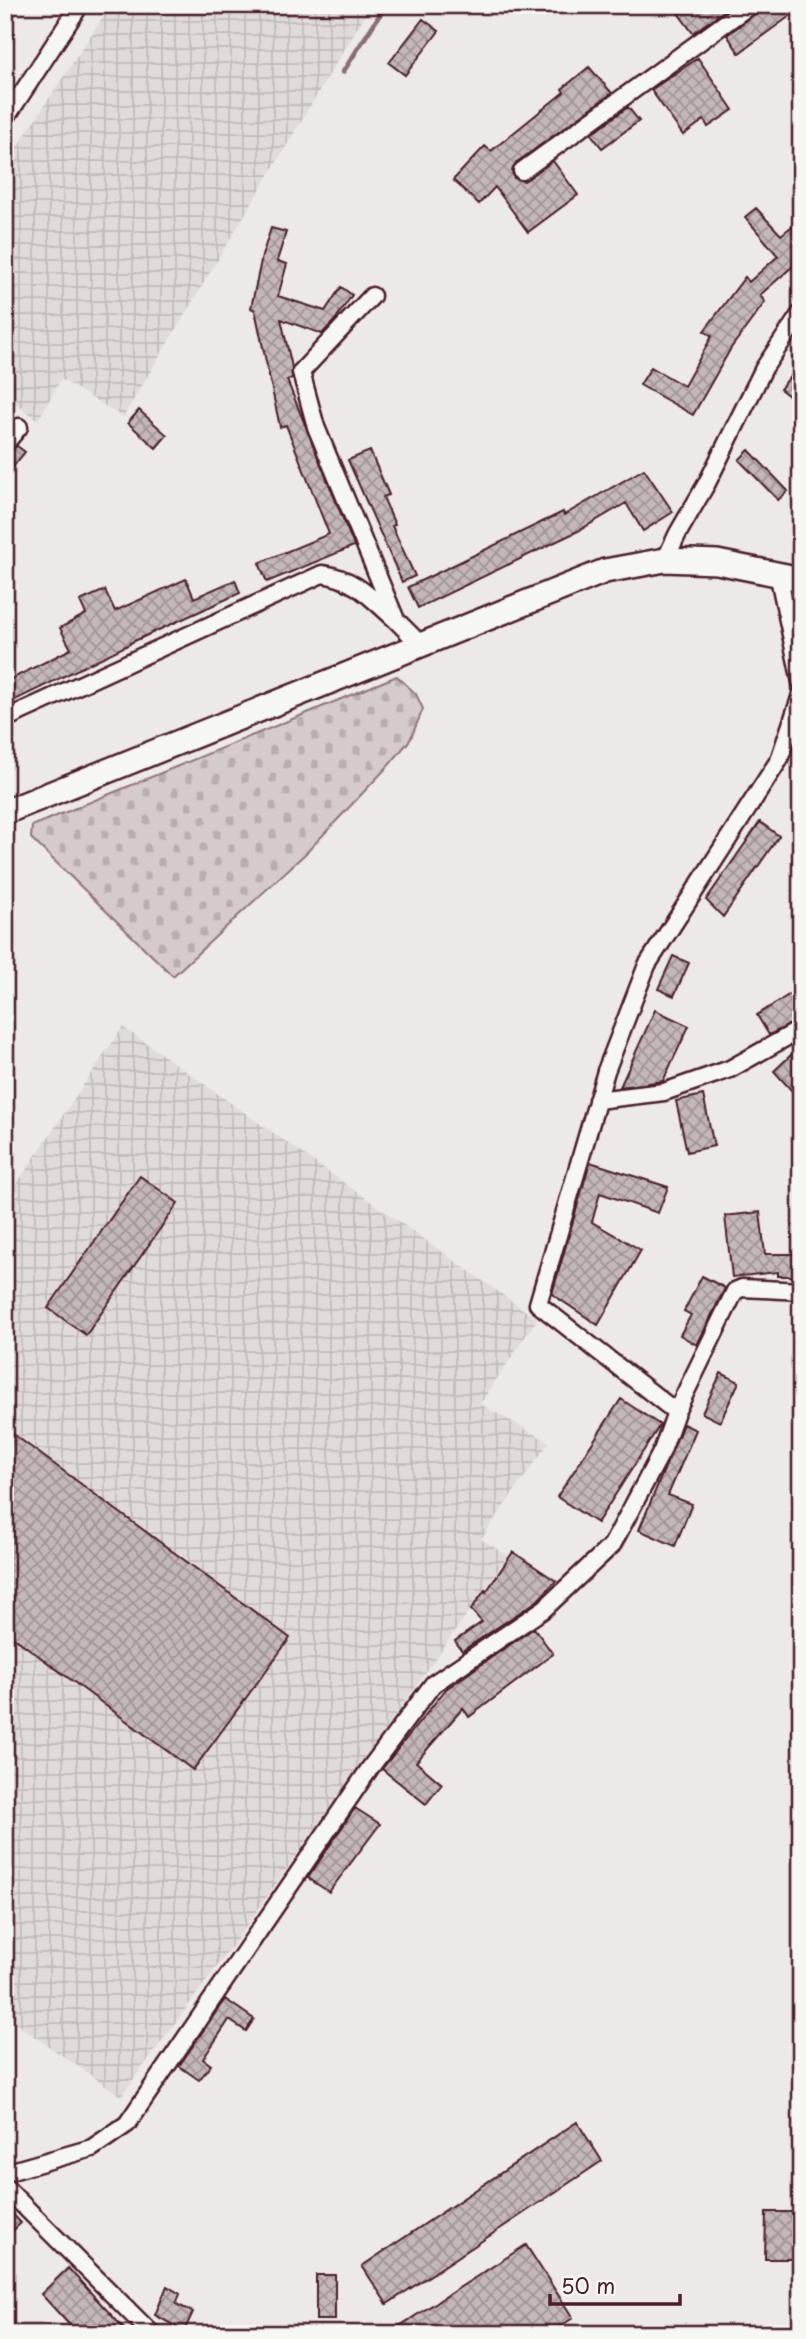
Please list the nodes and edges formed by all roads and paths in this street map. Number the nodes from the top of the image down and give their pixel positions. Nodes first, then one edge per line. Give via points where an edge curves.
1 (80, 5) edge
2 (750, 5) edge
3 (5, 119) edge
4 (522, 171) dead end
5 (372, 296) dead end
6 (801, 313) edge
7 (19, 427) dead end
8 (5, 444) edge
9 (666, 560) junction
10 (778, 573) junction
11 (801, 579) edge
12 (396, 620) junction
13 (421, 645) junction
14 (801, 682) edge
15 (801, 695) edge
16 (5, 719) edge
17 (5, 812) edge
18 (801, 1029) edge
19 (597, 1100) junction
20 (801, 1291) edge
21 (676, 1412) junction
22 (5, 2173) edge
23 (5, 2187) edge
24 (152, 2334) edge

1 - 3 street
2 - 4 street
5 - 12 street via 301,372 316,427
6 - 9 street via 764,368
7 - 8 street
9 - 10 main road via 717,562
9 - 13 main road via 604,571
10 - 11 main road
10 - 14 street
12 - 13 street
12 - 16 street via 340,576 322,574
13 - 17 main road
15 - 19 street via 779,760 647,965
18 - 19 street via 730,1069 664,1093
19 - 21 street via 538,1304
20 - 21 street via 738,1289
21 - 22 street via 662,1451 612,1545 544,1609 433,1684 370,1768 127,2124 92,2148
23 - 24 street

